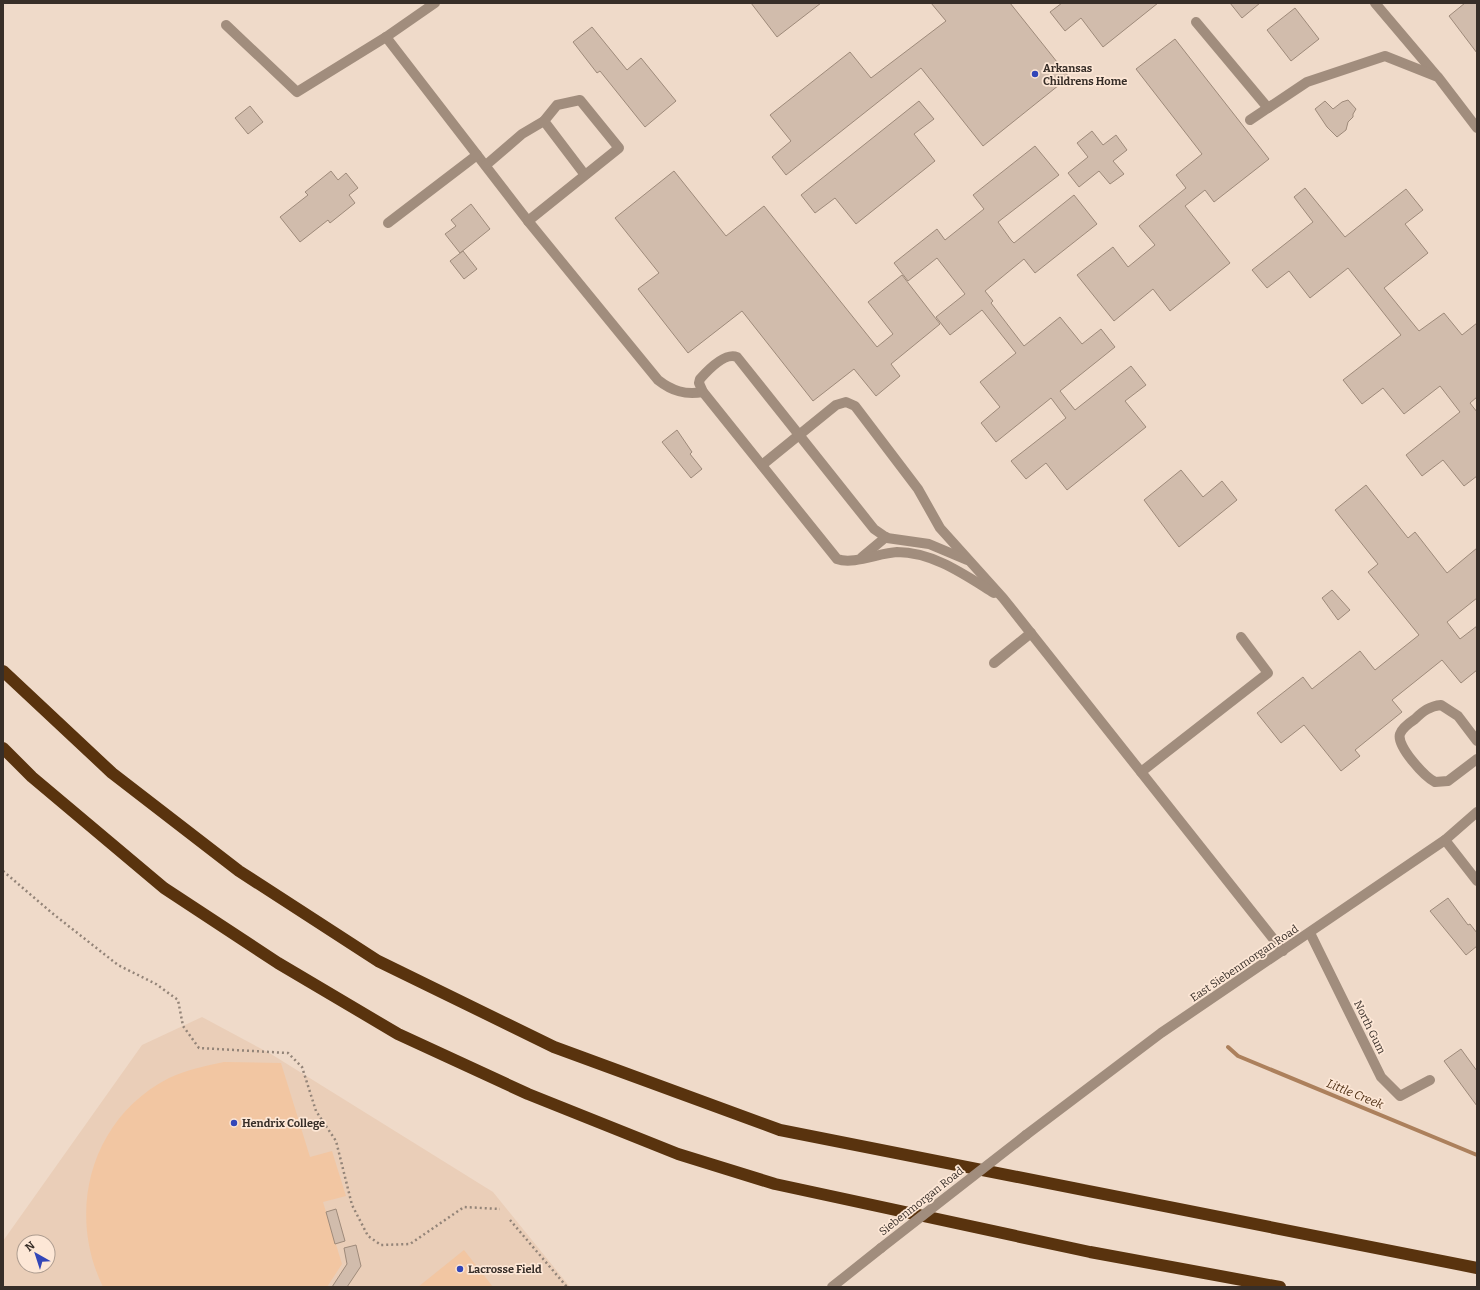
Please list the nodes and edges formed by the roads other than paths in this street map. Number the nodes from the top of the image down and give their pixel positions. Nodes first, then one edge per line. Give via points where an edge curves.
1 (435, 3) edge
2 (1376, 3) edge
3 (1196, 22) dead end
4 (226, 26) dead end
5 (386, 37) junction
6 (1438, 77) junction
7 (1268, 108) junction
8 (544, 120) junction
9 (1250, 120) dead end
10 (1477, 128) edge
11 (477, 155) junction
12 (486, 165) junction
13 (585, 175) junction
14 (528, 221) junction
15 (388, 223) dead end
16 (703, 392) junction
17 (800, 434) junction
18 (762, 465) junction
19 (886, 537) junction
20 (859, 559) junction
21 (971, 562) junction
22 (1003, 598) junction
23 (1031, 633) junction
24 (1241, 637) dead end
25 (994, 663) dead end
26 (3, 671) edge
27 (1477, 741) edge
28 (3, 748) edge
29 (1477, 759) edge
30 (1141, 772) junction
31 (1477, 812) edge
32 (1445, 840) junction
33 (1477, 881) edge
34 (1310, 933) junction
35 (1283, 951) junction
36 (1430, 1080) dead end
37 (1026, 1135) joint
38 (1477, 1268) edge
39 (832, 1287) edge
40 (1280, 1287) edge

1 - 5 street
2 - 6 street
3 - 7 street
4 - 5 street via 297,92
5 - 11 street
6 - 7 street via 1385,56 1307,82
6 - 10 street
7 - 9 street
8 - 12 street via 522,134
8 - 13 street
8 - 13 street via 557,105 580,100 618,148
11 - 12 street
11 - 15 street
12 - 14 street
13 - 14 street
14 - 16 street via 658,380 667,387 690,395
16 - 17 street via 699,383 703,376 725,358 735,356
16 - 18 street
17 - 18 street
17 - 19 street via 874,529
17 - 21 street via 836,405 851,403 918,489 940,528
18 - 20 street via 832,555 843,561
19 - 20 street
19 - 21 street via 929,544
20 - 22 street via 897,552 925,556 967,576
21 - 22 street
22 - 23 street
23 - 25 street
23 - 30 street
24 - 30 street via 1268,673
26 - 38 highway via 112,773 239,871 378,961 554,1046 780,1130
27 - 29 street via 1458,716 1441,705 1428,708 1400,734 1410,758 1435,782 1448,781
28 - 40 highway via 32,777 164,888 278,963 398,1034 528,1094 678,1154 775,1184 1090,1252
30 - 35 street
31 - 32 street, East Siebenmorgan Road
32 - 33 street
32 - 34 street, East Siebenmorgan Road
34 - 35 street, East Siebenmorgan Road
34 - 36 street, North Gum via 1381,1077 1400,1096
35 - 37 street, East Siebenmorgan Road via 1162,1033
37 - 39 street, Siebenmorgan Road, bridge

